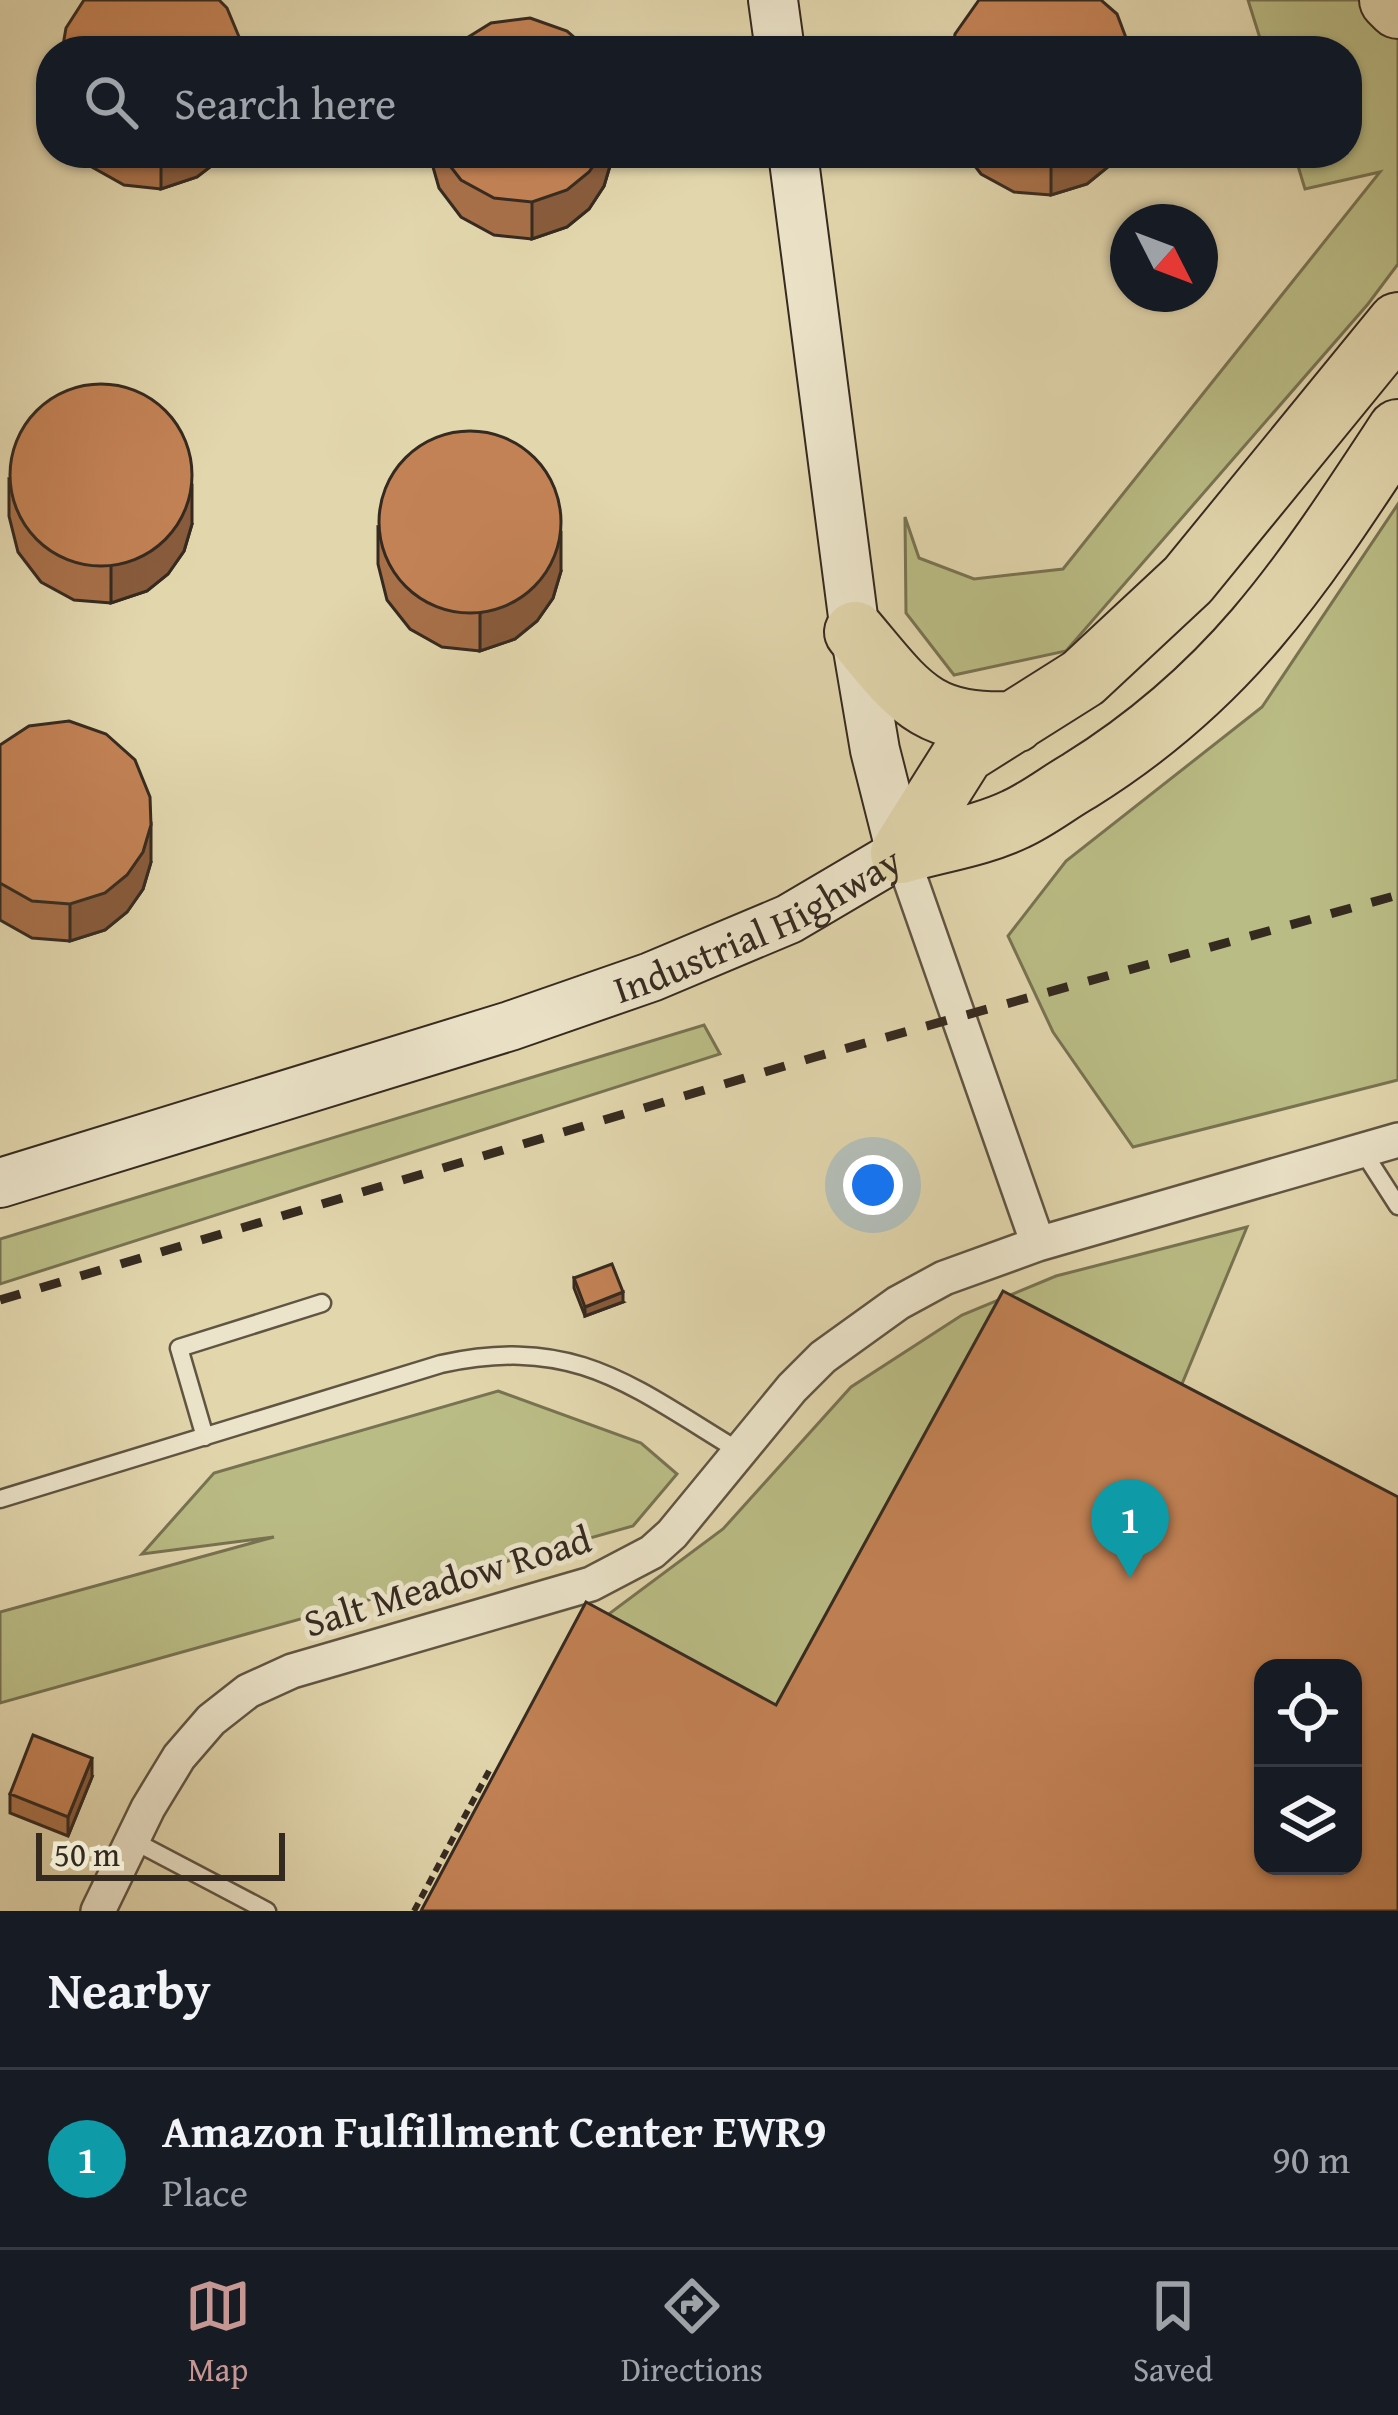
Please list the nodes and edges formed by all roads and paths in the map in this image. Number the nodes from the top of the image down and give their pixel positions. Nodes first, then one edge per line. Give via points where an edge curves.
1 (773, 0) edge
2 (1390, 0) edge
3 (1398, 8) edge
4 (778, 36) edge
5 (795, 168) edge
6 (1398, 323) edge
7 (1398, 430) edge
8 (855, 632) junction
9 (1015, 722) junction
10 (901, 853) junction
11 (1398, 1140) edge
12 (1362, 1150) junction
13 (0, 1183) edge
14 (1398, 1206) edge
15 (1038, 1244) junction
16 (322, 1303) dead end
17 (205, 1437) junction
18 (739, 1450) junction
19 (0, 1499) edge
20 (490, 1769) dead end
21 (132, 1840) junction
22 (262, 1908) edge
23 (98, 1911) edge
24 (413, 1911) edge

1 - 4 main road
2 - 3 highway
5 - 8 main road, Industrial Highway
6 - 9 highway via 1189,580 1098,665
7 - 10 highway via 1291,589 1177,712 1014,820
8 - 9 highway via 933,712
8 - 10 main road, Industrial Highway
9 - 10 highway via 964,753
10 - 13 main road, Industrial Highway via 789,919 667,972
10 - 15 street
11 - 12 street, Salt Meadow Road
12 - 14 lane
12 - 15 street, Salt Meadow Road
15 - 18 street, Salt Meadow Road via 944,1278 860,1328 792,1388
16 - 17 lane via 179,1348
17 - 18 lane via 441,1364 512,1353 580,1363
17 - 19 lane
18 - 21 street, Salt Meadow Road via 672,1534 624,1569 248,1691 179,1757
20 - 24 path
21 - 22 lane
21 - 23 street, Salt Meadow Road

